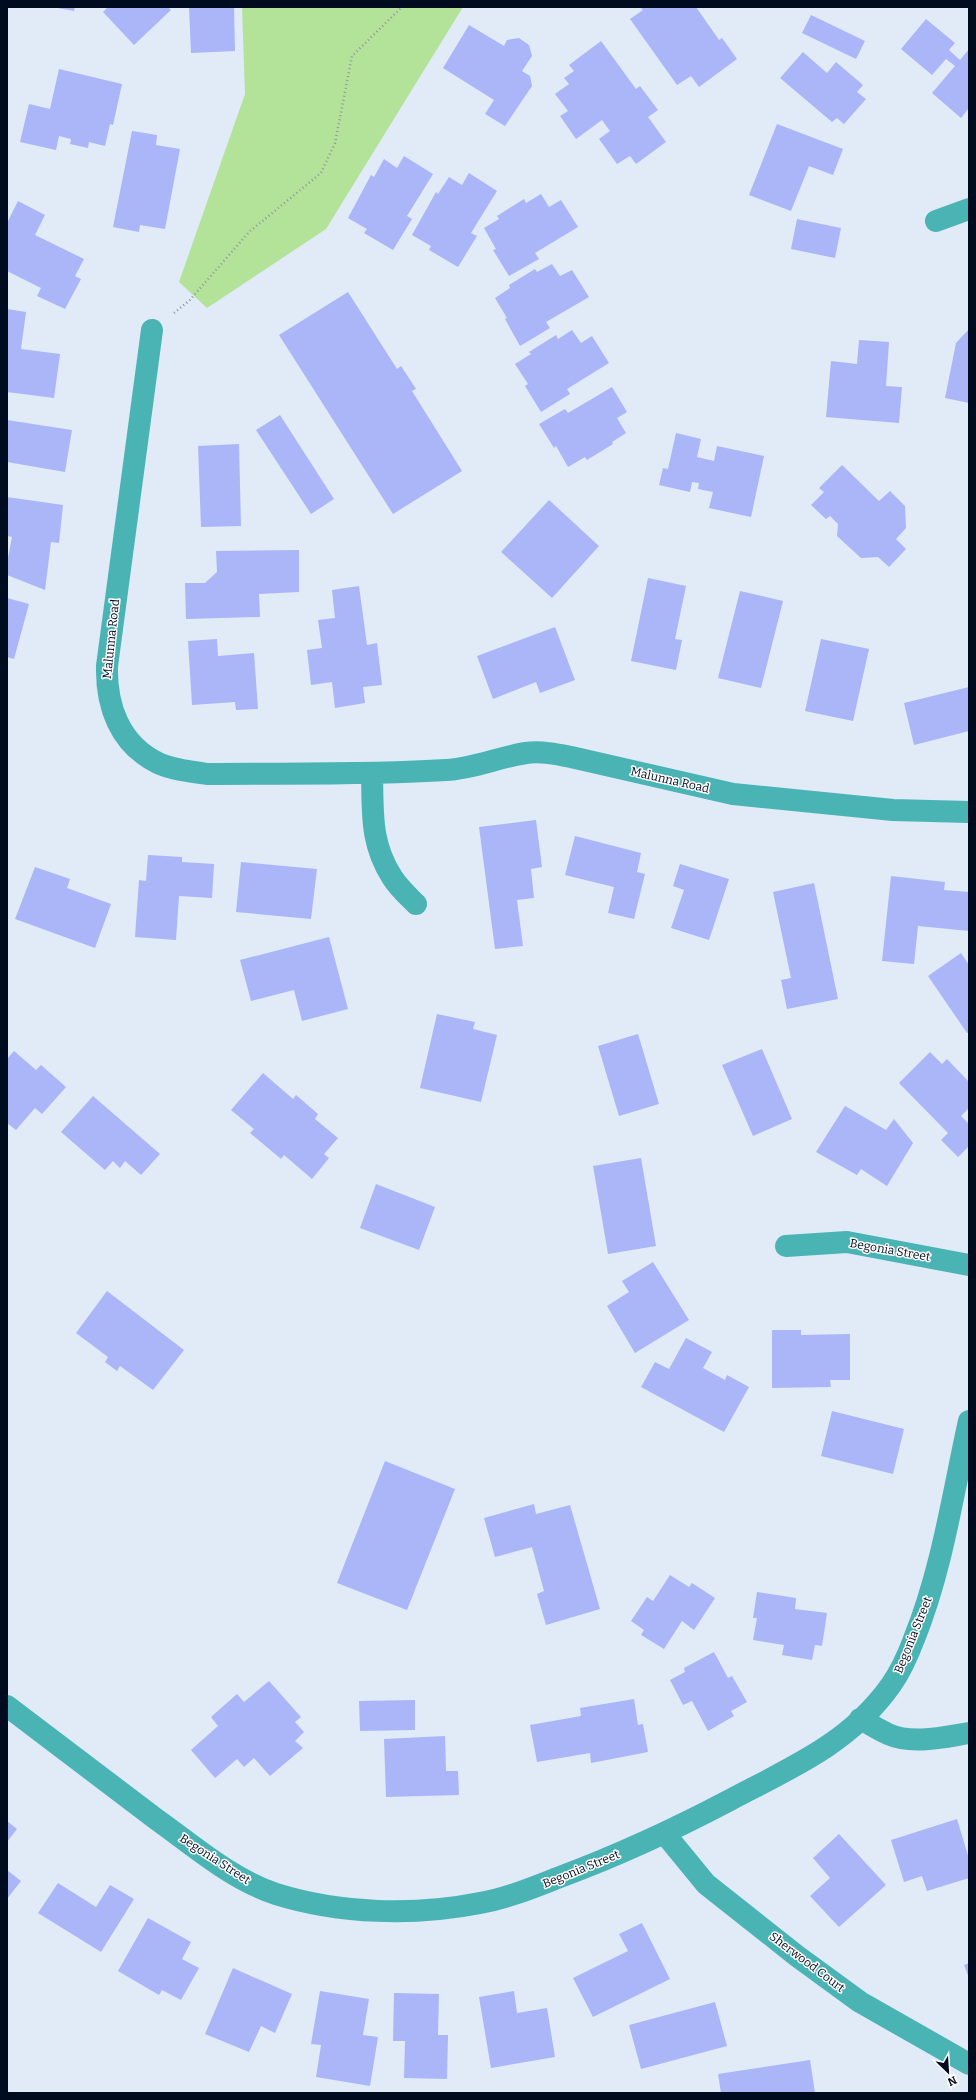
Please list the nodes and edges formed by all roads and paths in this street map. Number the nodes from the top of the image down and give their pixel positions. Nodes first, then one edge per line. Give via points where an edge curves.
1 (402, 7) edge
2 (969, 209) edge
3 (936, 222) dead end
4 (152, 330) joint
5 (372, 773) junction
6 (969, 812) edge
7 (416, 904) dead end
8 (786, 1246) dead end
9 (969, 1265) edge
10 (969, 1420) edge
11 (7, 1706) edge
12 (860, 1719) junction
13 (969, 1733) edge
14 (664, 1834) junction
15 (969, 2064) edge

1 - 4 path via 352,56 335,143 322,173 249,232 190,300
2 - 3 street
4 - 5 street, Malunna Road via 107,666 106,684 113,714 121,730 144,753 157,762 188,771 208,774
5 - 6 street, Malunna Road via 447,770 526,753 549,753 733,794 893,810
5 - 7 street via 373,831 378,850 392,878
8 - 9 street, Begonia Street via 847,1242
10 - 12 street, Begonia Street via 935,1578 922,1619 893,1683 878,1703
11 - 14 street, Begonia Street via 203,1854 238,1877 273,1893 314,1904 400,1910 435,1909 480,1903 515,1894
12 - 13 street via 889,1735 910,1739 936,1739
12 - 14 street, Begonia Street via 828,1746 790,1769
14 - 15 street, Sherwood Court via 706,1884 797,1956 860,2002

